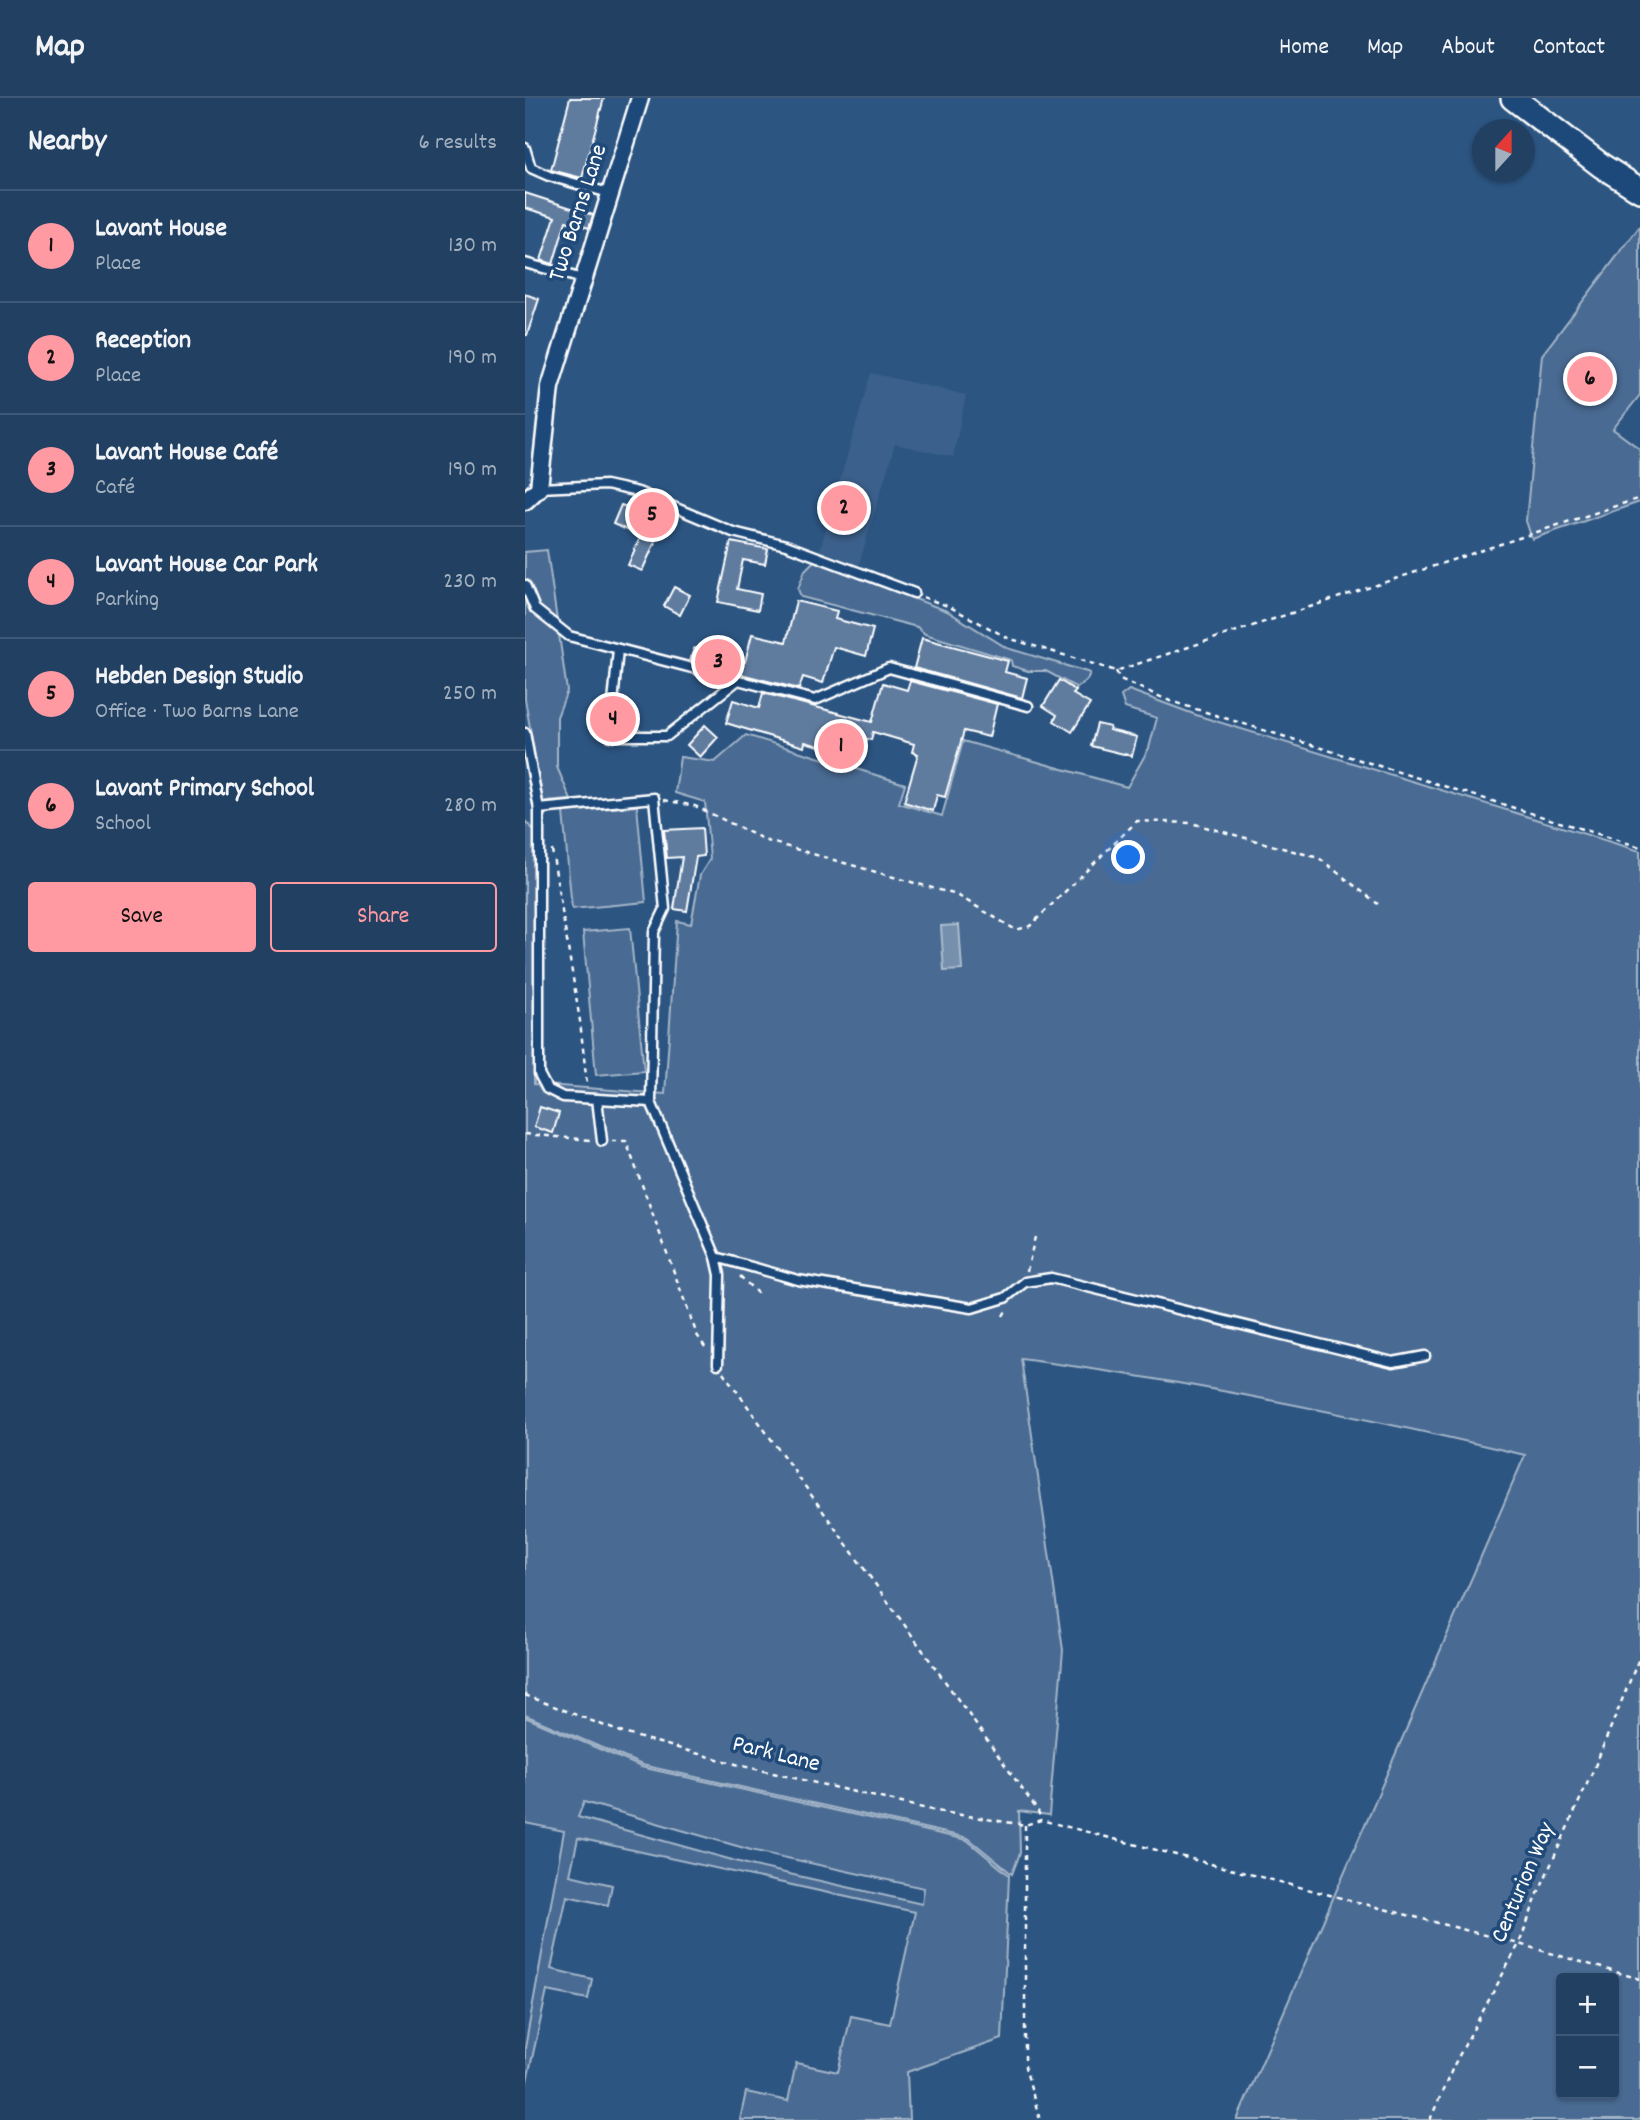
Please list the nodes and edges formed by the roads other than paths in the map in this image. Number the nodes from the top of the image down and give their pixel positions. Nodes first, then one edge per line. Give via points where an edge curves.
1 (640, 98) edge
2 (1513, 98) edge
3 (525, 148) edge
4 (1640, 190) edge
5 (609, 193) junction
6 (525, 263) edge
7 (583, 279) junction
8 (540, 488) junction
9 (525, 502) edge
10 (525, 586) edge
11 (914, 593) road end
12 (618, 649) junction
13 (738, 680) junction
14 (1028, 706) dead end
15 (525, 733) edge
16 (539, 809) junction
17 (592, 1099) junction
18 (651, 1102) junction
19 (602, 1141) road end
20 (717, 1262) junction
21 (1425, 1356) dead end
22 (718, 1364) road end

1 - 5 street, Two Barns Lane
2 - 4 street
3 - 5 lane via 531,168
5 - 7 street, Two Barns Lane
6 - 7 lane
7 - 8 street, Two Barns Lane via 550,387
8 - 9 street
8 - 11 lane via 606,485 638,492 733,532 786,545
10 - 12 lane via 535,609 569,636
12 - 13 lane
12 - 13 lane via 610,736 667,736
13 - 14 lane via 815,700 889,668
15 - 16 lane
16 - 17 lane via 540,1074 547,1089 563,1097
16 - 18 lane via 654,798 665,909 654,932
17 - 18 lane
17 - 19 lane
18 - 20 lane
20 - 21 lane via 972,1308 1005,1298 1025,1282 1051,1278 1393,1362
20 - 22 lane

